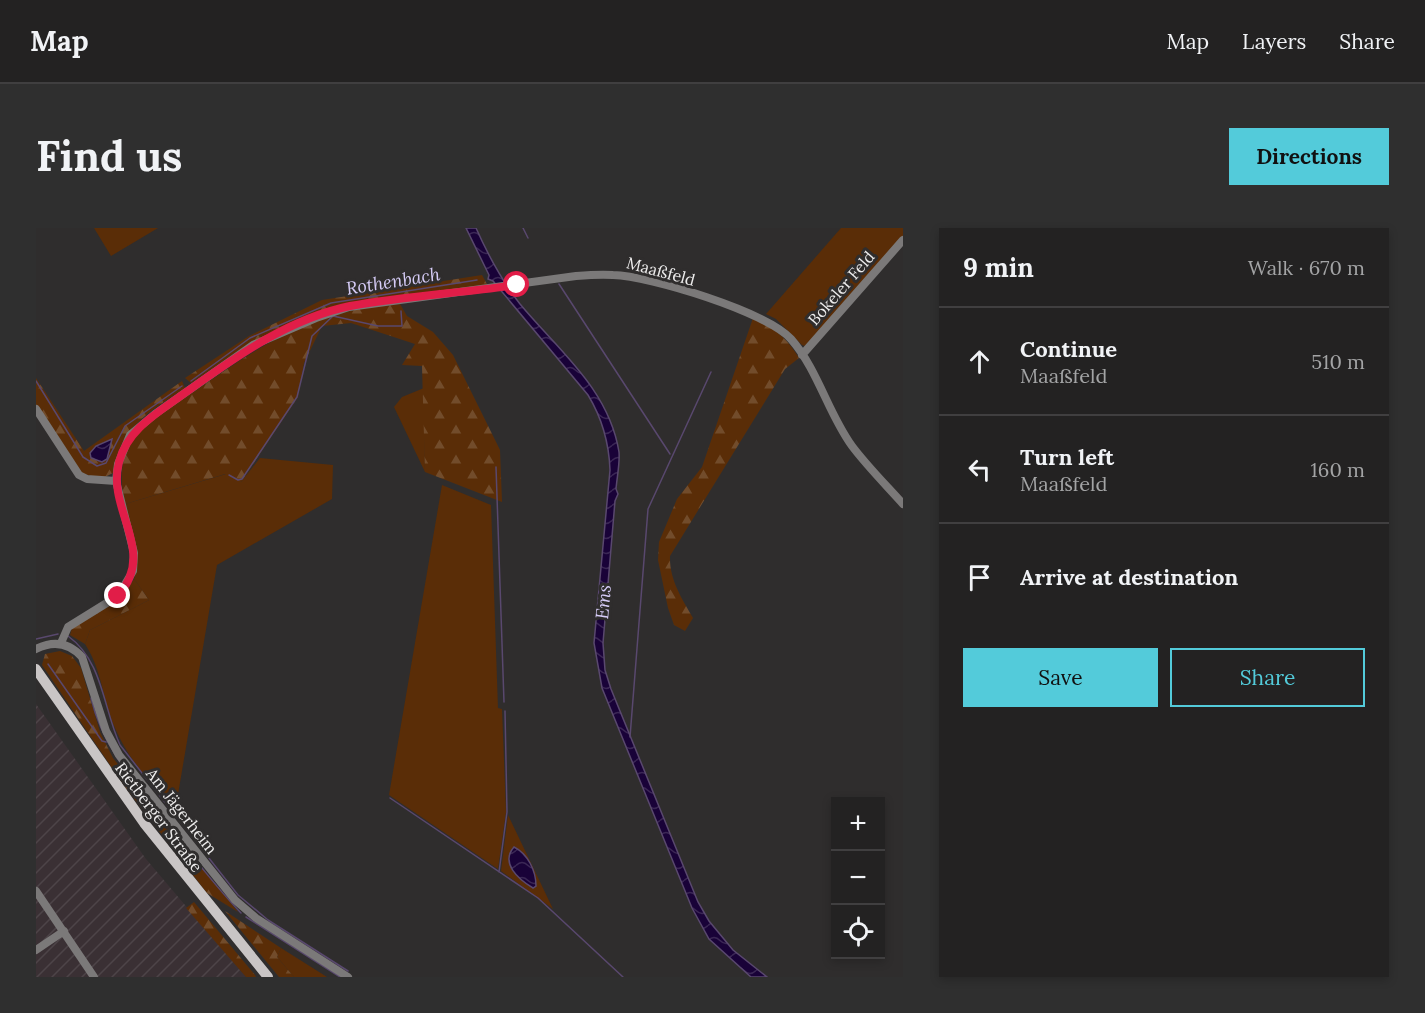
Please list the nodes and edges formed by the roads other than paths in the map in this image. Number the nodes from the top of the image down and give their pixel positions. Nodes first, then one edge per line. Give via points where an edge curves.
1 (903, 240) edge
2 (802, 355) junction
3 (36, 409) edge
4 (116, 481) junction
5 (903, 504) edge
6 (61, 644) junction
7 (36, 649) edge
8 (36, 669) edge
9 (36, 891) edge
10 (64, 931) junction
11 (36, 950) edge
12 (94, 977) edge
13 (268, 977) edge
14 (348, 977) edge

1 - 2 street, Bokeler Feld
2 - 4 street, Maaßfeld via 790,338 754,314 652,282 614,275 349,307 254,345 155,414 130,435 118,464
2 - 5 street, Maaßfeld via 851,445
3 - 4 street via 79,475
4 - 6 street, Maaßfeld via 134,553 133,571 118,596 68,627
6 - 7 street
6 - 14 street, Am Jägerheim via 76,651 86,665 106,730 119,755 219,883 256,918
8 - 13 main road, Rietberger Straße via 180,871
9 - 10 street
10 - 11 street
10 - 12 street

